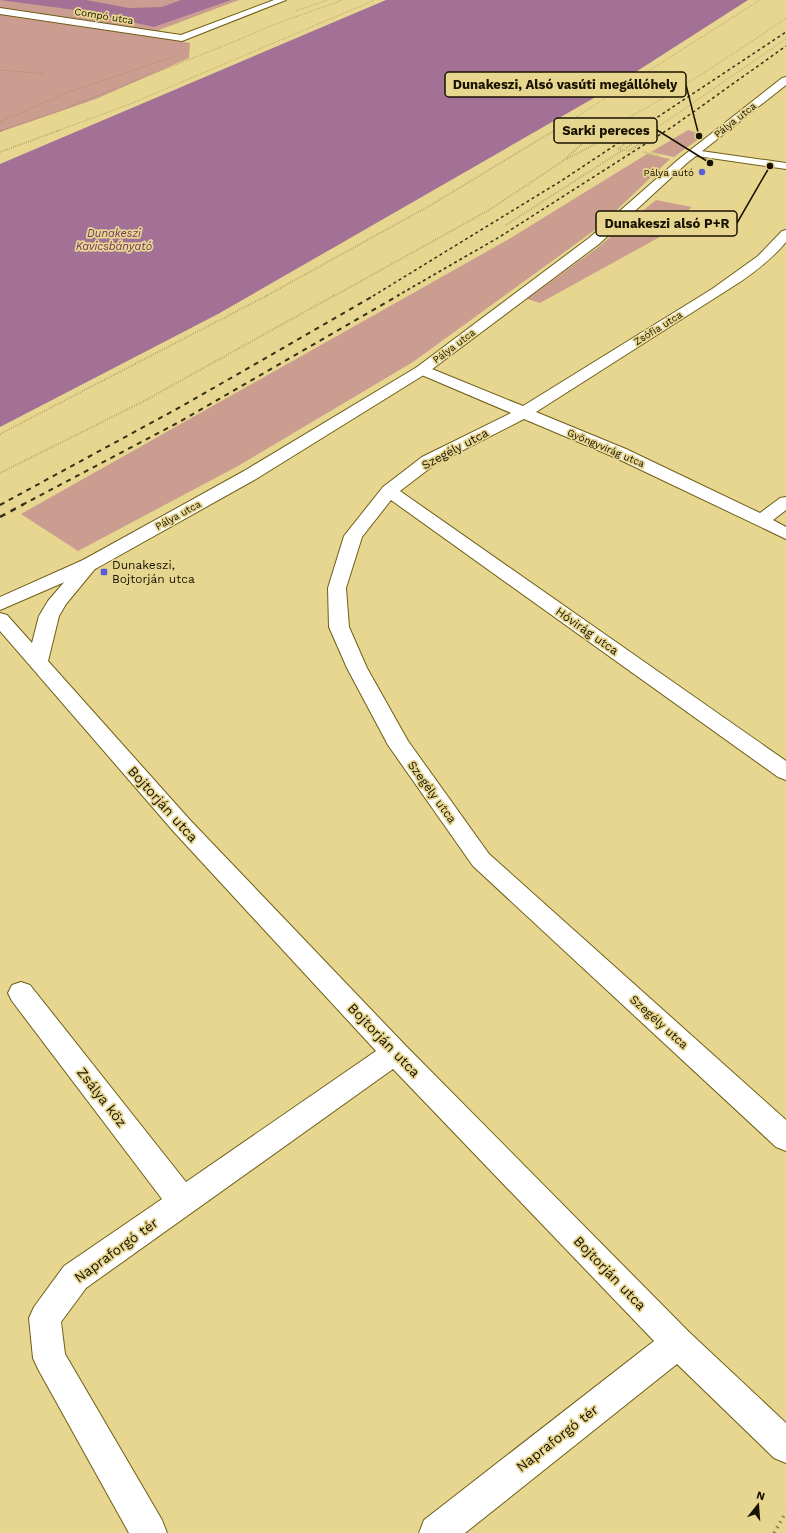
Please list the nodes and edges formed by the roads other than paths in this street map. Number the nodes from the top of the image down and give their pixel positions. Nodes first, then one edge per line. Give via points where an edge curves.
1 (282, 0) edge
2 (0, 11) edge
3 (786, 80) edge
4 (694, 153) junction
5 (786, 166) edge
6 (786, 234) edge
7 (422, 370) junction
8 (523, 413) junction
9 (389, 491) junction
10 (786, 502) edge
11 (761, 520) junction
12 (786, 534) edge
13 (90, 564) junction
14 (0, 604) edge
15 (0, 619) edge
16 (47, 626) junction
17 (13, 634) junction
18 (38, 661) junction
19 (786, 772) edge
20 (21, 993) dead end
21 (395, 1053) junction
22 (786, 1138) edge
23 (183, 1202) junction
24 (678, 1343) junction
25 (786, 1446) edge
26 (149, 1533) edge
27 (437, 1533) edge

1 - 2 street, Compó utca via 182,38
3 - 4 street, Pálya utca
4 - 5 street
4 - 7 street, Pálya utca via 594,241
6 - 8 street, Zsófia utca via 768,254 734,281
7 - 8 street, Gyöngyvirág utca
7 - 13 street, Pálya utca via 250,475
8 - 9 street, Szegély utca via 428,461
8 - 11 street, Gyöngyvirág utca via 620,453
9 - 19 street, Hóvirág utca
9 - 22 street, Szegély utca via 354,536 337,588 339,627 357,668 399,745 481,860
10 - 11 street
11 - 12 street, Gyöngyvirág utca
13 - 14 street, Pálya utca
13 - 16 street, Pálya utca via 58,601 49,616
15 - 17 street, Bojtorján utca
16 - 17 street via 32,634
16 - 18 street, Pálya utca
17 - 18 street, Bojtorján utca
18 - 21 street, Bojtorján utca via 182,826
20 - 23 street, Zsálya köz
21 - 23 street, Napraforgó tér
21 - 24 street, Bojtorján utca
23 - 26 street, Napraforgó tér via 75,1277 45,1318 49,1358
24 - 25 street, Bojtorján utca
24 - 27 street, Napraforgó tér

